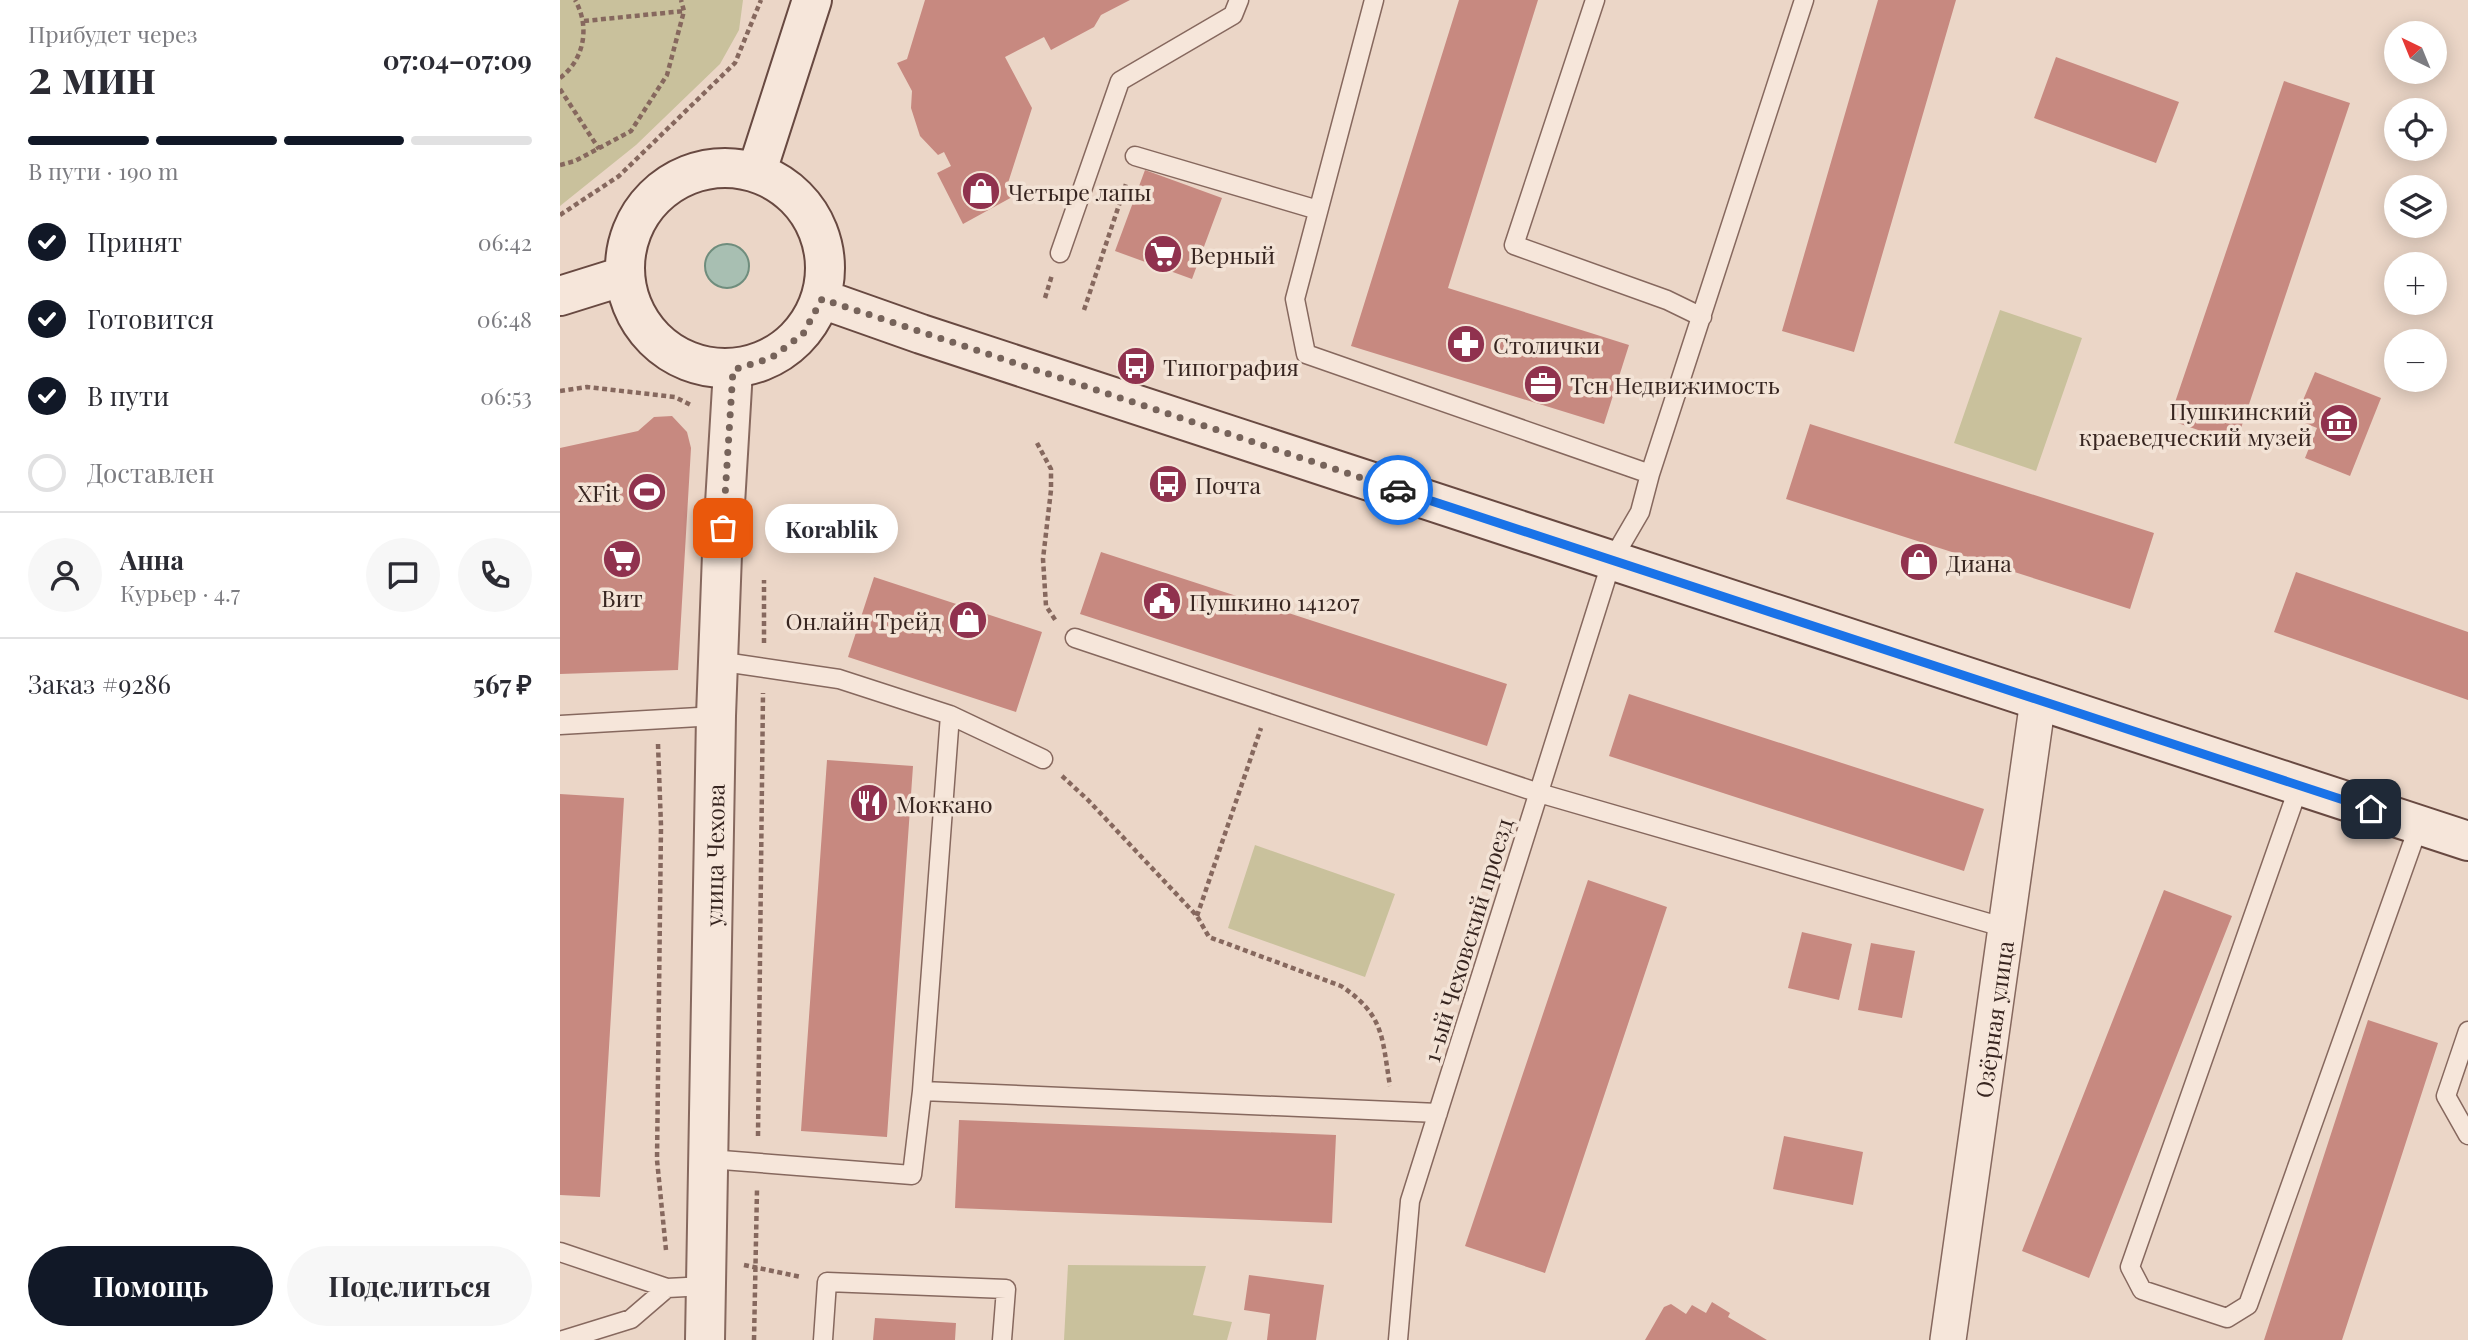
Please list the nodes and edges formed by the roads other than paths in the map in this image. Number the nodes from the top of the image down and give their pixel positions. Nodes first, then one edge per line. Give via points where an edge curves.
1 (812, 0) edge
2 (1238, 0) edge
3 (1374, 0) edge
4 (1595, 0) edge
5 (1804, 0) edge
6 (1135, 156) road end
7 (757, 171) junction
8 (1318, 210) junction
9 (1060, 253) dead end
10 (624, 276) junction
11 (560, 296) edge
12 (822, 299) junction
13 (1702, 317) junction
14 (733, 370) junction
15 (1650, 474) junction
16 (1612, 560) junction
17 (1075, 638) road end
18 (718, 661) junction
19 (2038, 700) junction
20 (950, 715) junction
21 (716, 716) junction
22 (560, 724) edge
23 (1043, 759) road end
24 (2300, 786) junction
25 (1539, 793) junction
26 (2419, 825) junction
27 (2468, 841) edge
28 (2006, 928) junction
29 (2468, 1031) edge
30 (922, 1091) junction
31 (1438, 1113) junction
32 (2468, 1135) edge
33 (709, 1159) junction
34 (560, 1252) edge
35 (707, 1272) junction
36 (667, 1288) junction
37 (563, 1340) edge
38 (705, 1340) edge
39 (824, 1340) edge
40 (1002, 1340) edge
41 (1398, 1340) edge
42 (1948, 1340) edge
43 (1966, 1340) edge

1 - 7 main road
2 - 9 lane via 1233,15 1121,81
3 - 8 lane
4 - 13 lane via 1514,244
5 - 13 lane, 1-ый Чеховский проезд
6 - 8 lane
7 - 10 main road via 718,167 692,174 648,202 629,236
7 - 12 main road via 791,190 816,222 826,260
8 - 15 lane via 1295,299 1306,354
10 - 11 main road
10 - 14 main road via 635,314 659,345 694,365
12 - 14 main road via 803,334 771,358
12 - 16 main road
13 - 15 lane, 1-ый Чеховский проезд
14 - 18 main road, улица Чехова
15 - 16 lane, 1-ый Чеховский проезд via 1640,512
16 - 19 main road
16 - 25 lane, 1-ый Чеховский проезд
17 - 25 lane
18 - 20 lane via 839,679
18 - 21 main road, улица Чехова
19 - 24 main road
19 - 28 street, Озёрная улица
20 - 23 lane
20 - 30 lane
21 - 22 lane
21 - 33 main road, улица Чехова
24 - 26 main road
24 - 26 lane via 2130,1267 2142,1290 2227,1318 2248,1305
25 - 28 lane
25 - 31 lane, 1-ый Чеховский проезд
26 - 27 main road
28 - 42 street, Озёрная улица
29 - 32 lane via 2446,1096
30 - 31 lane
30 - 33 lane via 912,1175
31 - 41 lane, 1-ый Чеховский проезд via 1410,1201
33 - 35 main road, улица Чехова
34 - 36 lane
35 - 36 lane
35 - 38 main road, улица Чехова
36 - 37 lane via 631,1319
39 - 40 lane via 827,1282 1006,1289
42 - 43 lane

